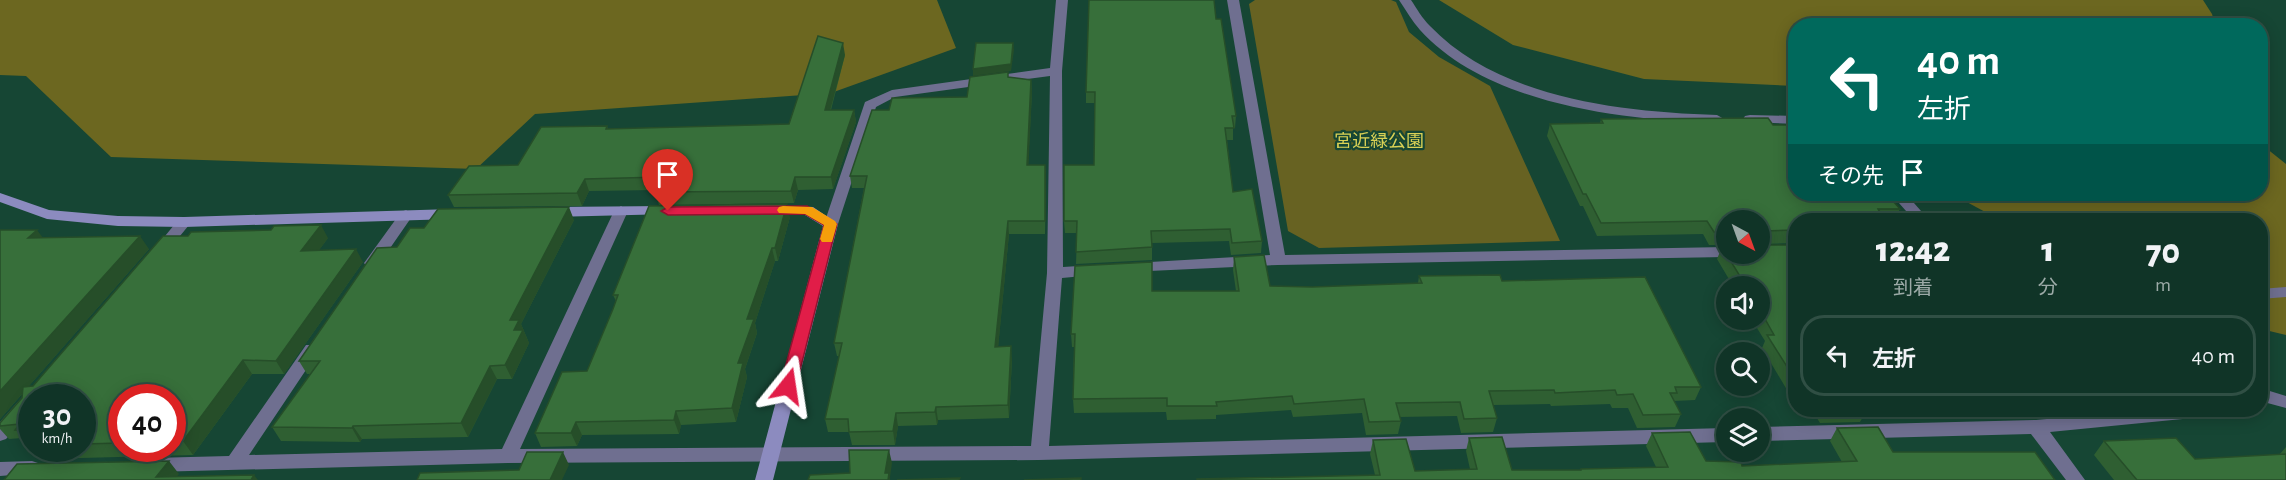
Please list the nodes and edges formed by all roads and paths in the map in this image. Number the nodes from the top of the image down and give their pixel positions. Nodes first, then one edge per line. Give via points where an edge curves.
1 (1062, 0) edge
2 (1233, 0) edge
3 (1406, 0) edge
4 (1056, 71) junction
5 (1788, 120) edge
6 (0, 197) edge
7 (1904, 201) edge
8 (749, 210) edge
9 (621, 211) junction
10 (680, 211) edge
11 (537, 213) edge
12 (1916, 213) edge
13 (465, 214) edge
14 (406, 215) junction
15 (184, 222) junction
16 (831, 224) junction
17 (1716, 252) edge
18 (1278, 260) junction
19 (146, 266) edge
20 (366, 272) edge
21 (1055, 273) junction
22 (2286, 292) edge
23 (2268, 293) edge
24 (320, 339) edge
25 (2268, 397) edge
26 (2284, 402) edge
27 (2268, 403) edge
28 (18, 413) edge
29 (2135, 417) edge
30 (2036, 427) junction
31 (0, 434) edge
32 (1770, 434) edge
33 (1716, 435) edge
34 (1039, 453) junction
35 (507, 456) junction
36 (770, 456) junction
37 (234, 463) junction
38 (128, 466) edge
39 (47, 468) edge
40 (0, 469) edge
41 (764, 480) edge
42 (2076, 480) edge

1 - 4 street
2 - 18 street
3 - 5 street via 1428,32 1469,63 1531,92 1606,111
4 - 16 street via 892,94 870,105
4 - 21 street
6 - 15 street via 47,214
7 - 12 street
8 - 16 street via 807,210
9 - 10 street
9 - 11 street
9 - 35 street
13 - 14 street
14 - 15 street
14 - 20 street
15 - 19 street
16 - 36 street
17 - 18 street
18 - 21 street
21 - 34 street
22 - 23 street
24 - 37 street
25 - 26 street
26 - 27 street
28 - 31 street
29 - 30 street
30 - 32 street
30 - 42 street
33 - 34 street
34 - 36 street
35 - 36 street
35 - 37 street
36 - 41 street
37 - 38 street
39 - 40 street

